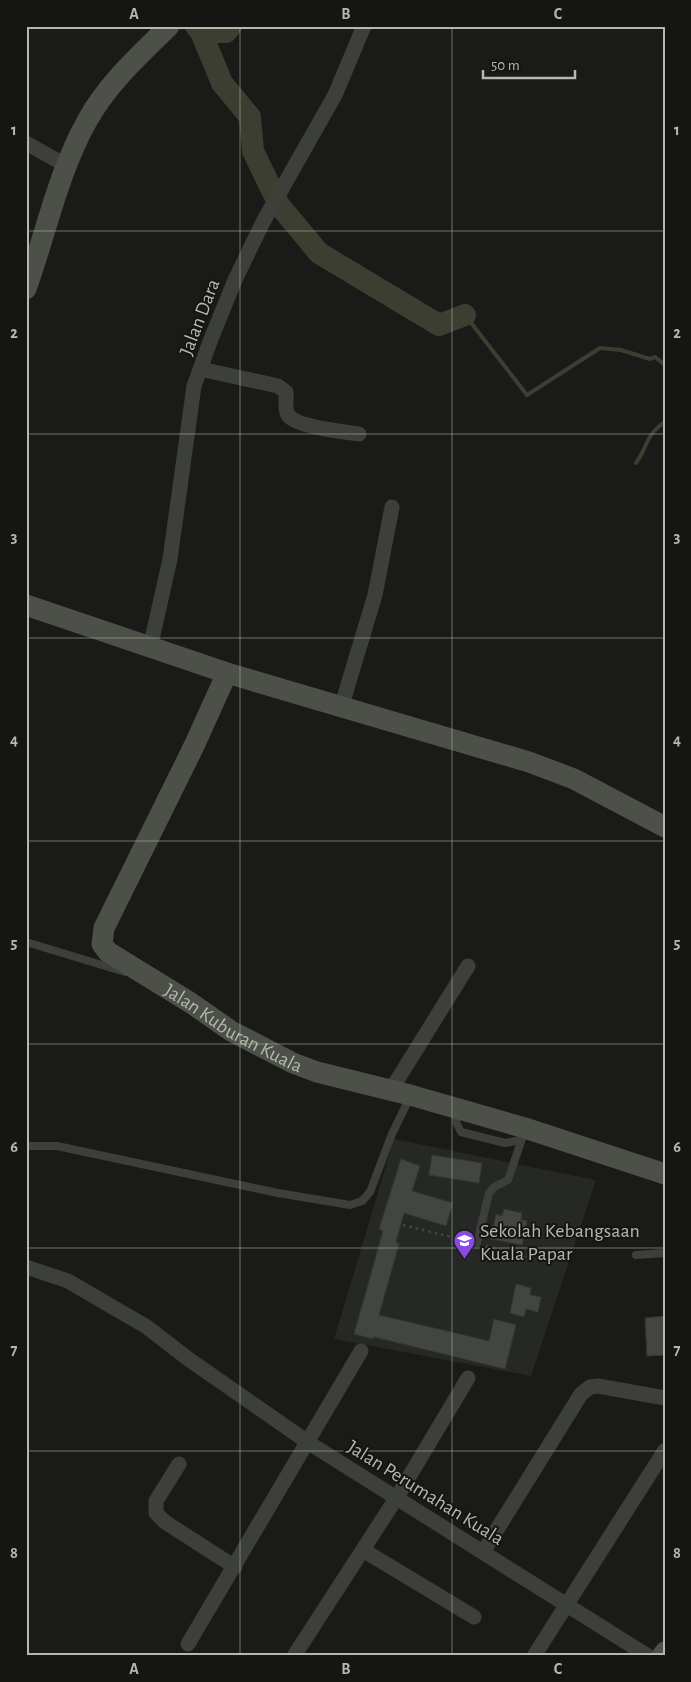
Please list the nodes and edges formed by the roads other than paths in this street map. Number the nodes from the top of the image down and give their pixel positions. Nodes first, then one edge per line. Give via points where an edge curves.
1 (169, 26) edge
2 (364, 26) edge
3 (26, 143) edge
4 (68, 166) junction
5 (26, 289) edge
6 (200, 369) junction
7 (359, 434) dead end
8 (392, 507) dead end
9 (26, 605) edge
10 (150, 648) junction
11 (227, 674) junction
12 (341, 708) junction
13 (665, 827) edge
14 (26, 942) edge
15 (468, 966) dead end
16 (153, 980) junction
17 (401, 1093) junction
18 (523, 1134) junction
19 (26, 1146) edge
20 (665, 1174) edge
21 (477, 1243) dead end
22 (665, 1252) edge
23 (636, 1255) dead end
24 (26, 1267) edge
25 (361, 1351) dead end
26 (468, 1378) dead end
27 (665, 1398) edge
28 (309, 1443) junction
29 (665, 1450) edge
30 (179, 1464) dead end
31 (396, 1497) junction
32 (363, 1550) junction
33 (483, 1552) junction
34 (235, 1567) junction
35 (566, 1603) junction
36 (474, 1617) dead end
37 (188, 1644) dead end
38 (665, 1652) edge
39 (294, 1656) edge
40 (534, 1656) edge
41 (648, 1656) edge
42 (662, 1656) edge

1 - 4 main road via 103,96 88,119
2 - 6 street, Jalan Dara via 335,95 263,222 235,280
3 - 4 street
4 - 5 main road
6 - 7 street via 278,386 286,392 289,417 300,423
6 - 10 street, Jalan Dara via 193,397 170,559
8 - 12 street via 375,595
9 - 10 main road
10 - 11 main road
11 - 12 main road
11 - 16 main road, Jalan Kuburan Kuala via 101,937 108,952
12 - 13 main road via 548,769
14 - 16 lane
15 - 17 street
16 - 17 main road, Jalan Kuburan Kuala via 231,1031 292,1064
17 - 18 main road, Jalan Kuburan Kuala via 455,1108
17 - 19 lane via 392,1134 370,1192 362,1201 350,1205 250,1188 57,1146
18 - 20 main road, Jalan Kuburan Kuala
18 - 21 lane via 508,1180 489,1193
22 - 23 lane
24 - 28 street, Jalan Perumahan Kuala via 54,1275 147,1327
25 - 28 street
26 - 31 street
27 - 33 street via 598,1386 590,1387 581,1394
28 - 31 street, Jalan Perumahan Kuala
28 - 34 street
29 - 35 street
30 - 34 street via 156,1501 156,1513 164,1522
31 - 32 street
31 - 33 street, Jalan Perumahan Kuala
32 - 36 street
32 - 39 street
33 - 35 street, Jalan Perumahan Kuala
34 - 37 street
35 - 40 street
35 - 41 street, Jalan Perumahan Kuala
38 - 42 main road

